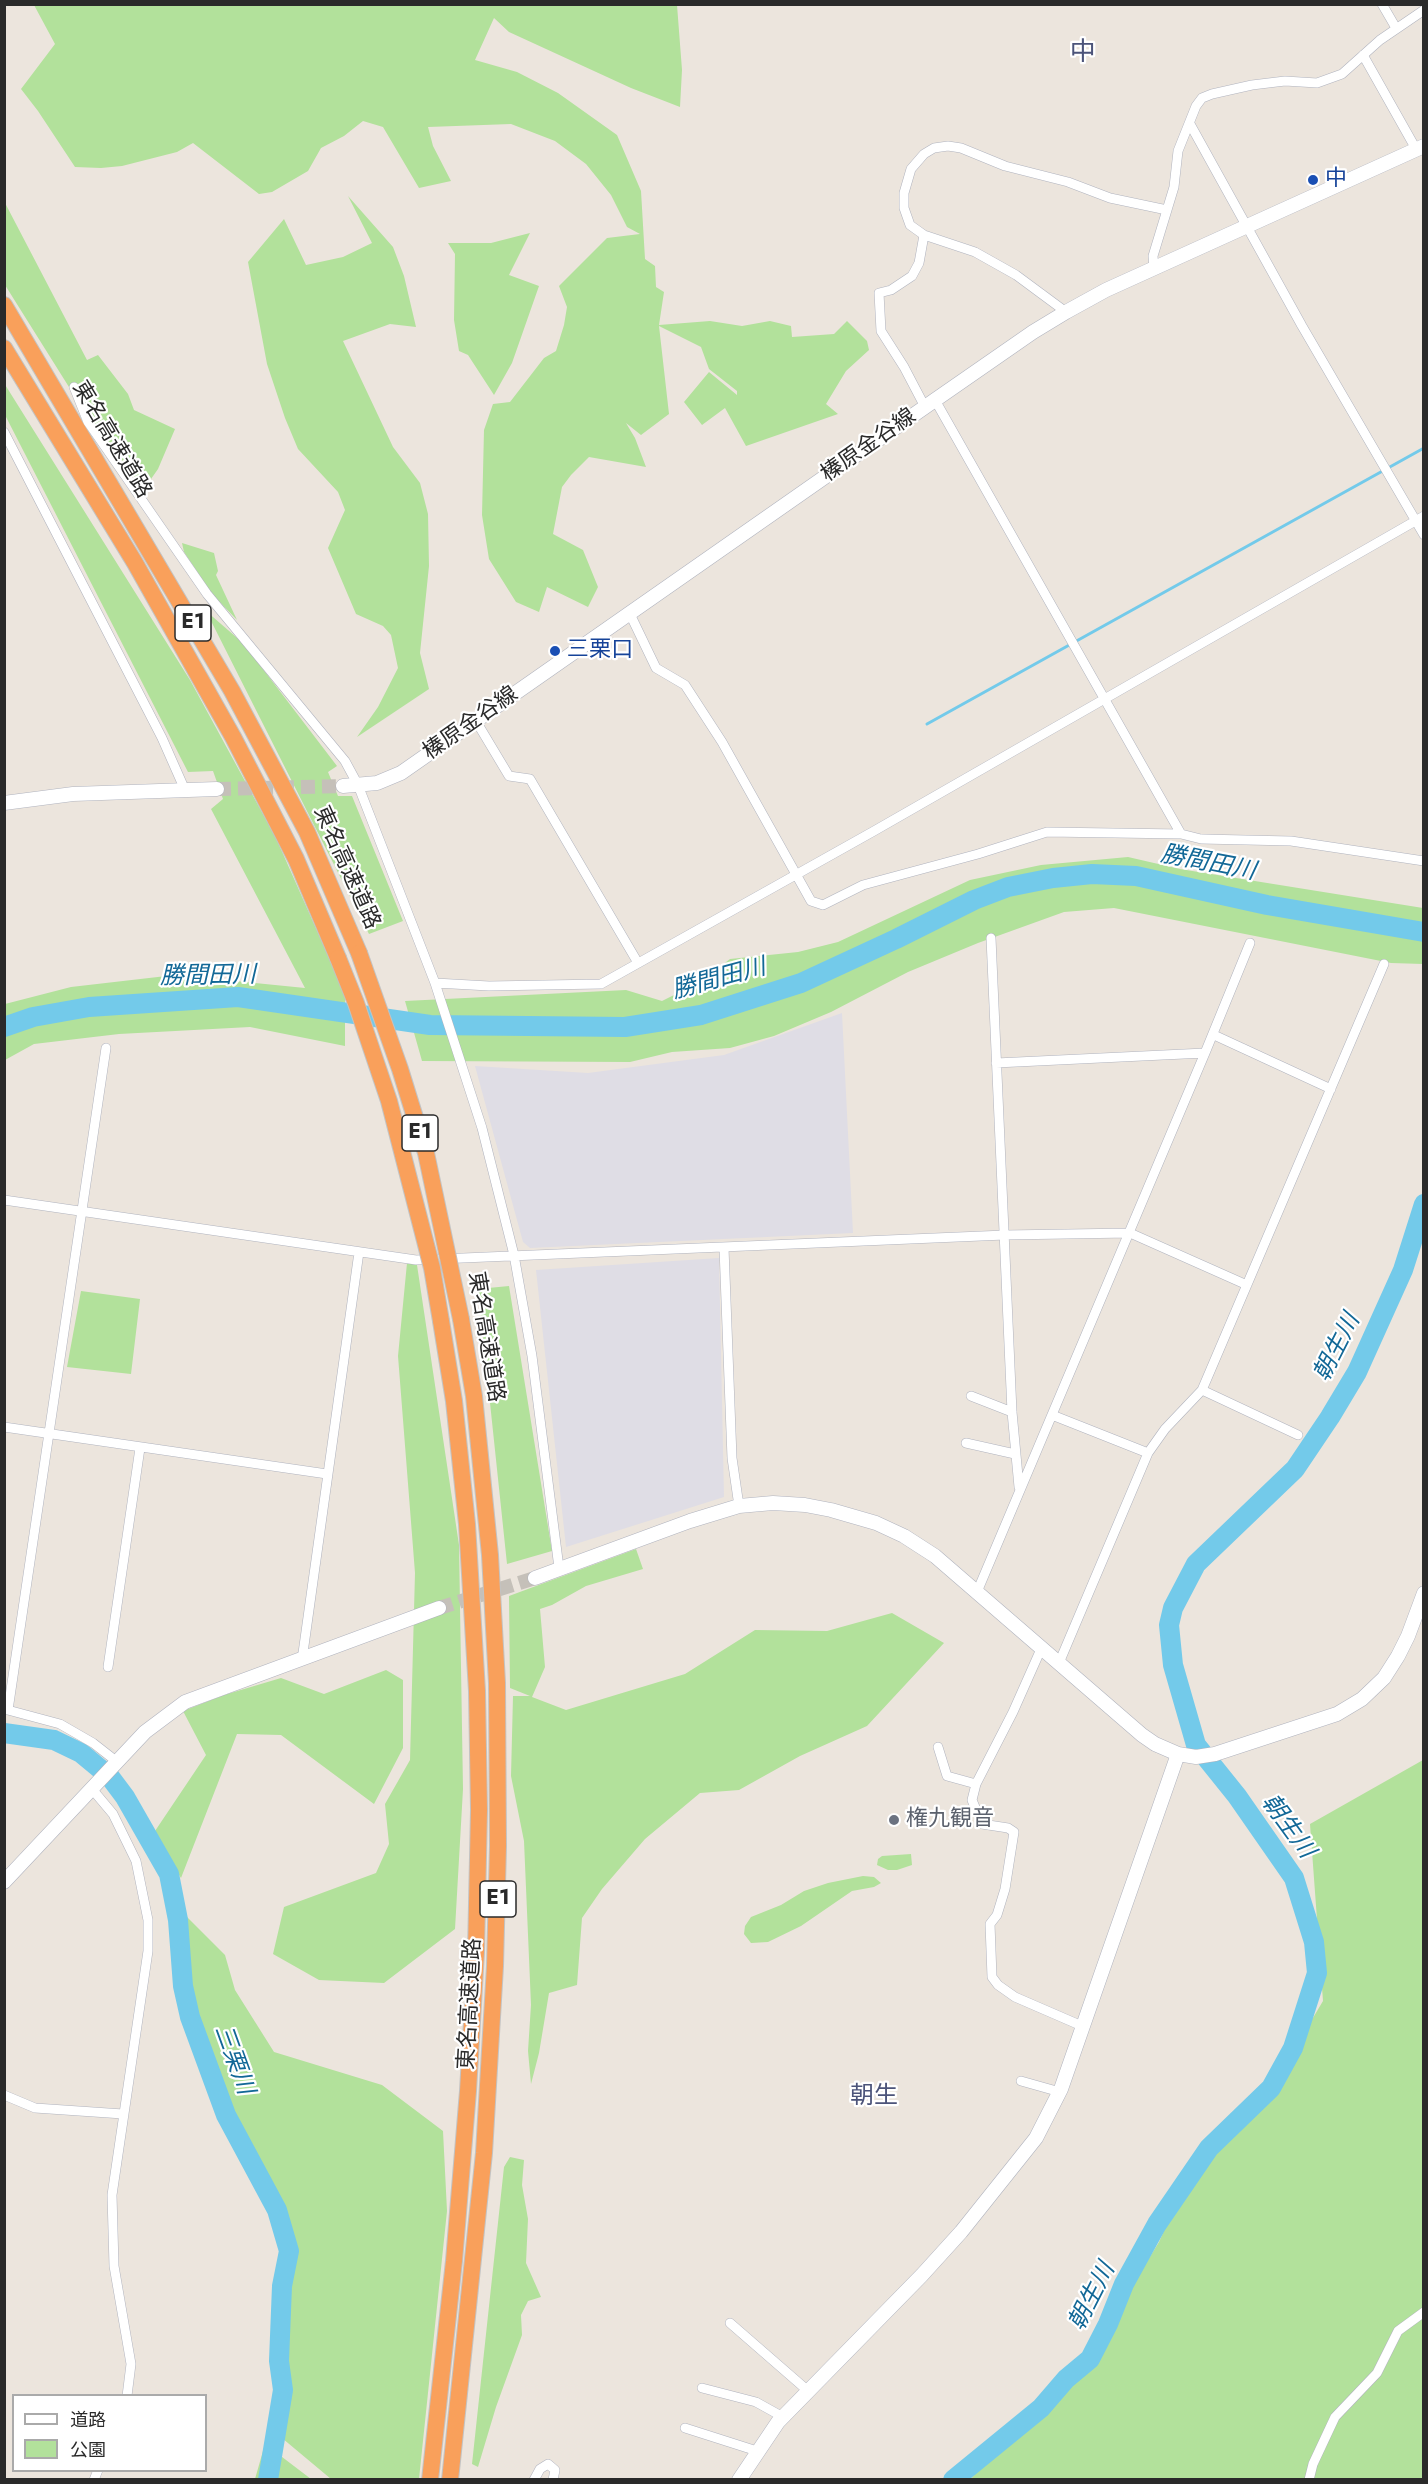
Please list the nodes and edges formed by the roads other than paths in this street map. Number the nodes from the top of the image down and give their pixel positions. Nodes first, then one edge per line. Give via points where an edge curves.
1 (1382, 4) edge
2 (1424, 10) edge
3 (1396, 28) junction
4 (1363, 55) junction
5 (1190, 124) junction
6 (1420, 148) edge
7 (1167, 210) junction
8 (1248, 226) junction
9 (924, 235) junction
10 (1154, 268) junction
11 (4, 305) edge
12 (1066, 312) junction
13 (4, 348) edge
14 (74, 387) dead end
15 (930, 404) junction
16 (4, 432) edge
17 (1419, 518) edge
18 (1424, 535) edge
19 (630, 614) junction
20 (1106, 697) junction
21 (476, 721) junction
22 (358, 785) junction
23 (343, 786) tunnel mouth
24 (217, 789) tunnel mouth
25 (185, 790) junction
26 (4, 803) edge
27 (1181, 834) junction
28 (1424, 861) edge
29 (795, 874) junction
30 (991, 938) dead end
31 (1250, 943) dead end
32 (638, 963) junction
33 (1384, 964) dead end
34 (435, 982) junction
35 (1214, 1035) junction
36 (106, 1048) dead end
37 (1205, 1053) junction
38 (996, 1063) junction
39 (1331, 1089) junction
40 (4, 1200) edge
41 (82, 1211) junction
42 (1130, 1233) junction
43 (1005, 1235) junction
44 (724, 1248) junction
45 (359, 1252) junction
46 (514, 1255) junction
47 (1247, 1285) junction
48 (1202, 1390) junction
49 (971, 1396) dead end
50 (1012, 1412) junction
51 (1052, 1415) junction
52 (4, 1427) edge
53 (48, 1434) junction
54 (1298, 1434) dead end
55 (966, 1443) dead end
56 (140, 1448) junction
57 (1015, 1454) junction
58 (1148, 1454) junction
59 (327, 1474) junction
60 (1019, 1489) junction
61 (739, 1506) junction
62 (559, 1568) junction
63 (535, 1578) tunnel mouth
64 (977, 1592) junction
65 (1424, 1593) edge
66 (439, 1608) tunnel mouth
67 (1041, 1649) junction
68 (302, 1660) junction
69 (1059, 1664) junction
70 (108, 1667) dead end
71 (6, 1709) edge
72 (938, 1747) dead end
73 (1178, 1754) junction
74 (116, 1761) junction
75 (976, 1784) junction
76 (92, 1788) junction
77 (4, 1882) edge
78 (1082, 2026) junction
79 (1021, 2080) dead end
80 (1060, 2092) junction
81 (4, 2095) edge
82 (123, 2114) junction
83 (1424, 2312) edge
84 (730, 2323) dead end
85 (702, 2388) dead end
86 (807, 2390) junction
87 (128, 2394) edge
88 (783, 2417) junction
89 (685, 2428) dead end
90 (757, 2451) junction
91 (430, 2480) edge
92 (450, 2480) edge
93 (534, 2480) edge
94 (553, 2480) edge
95 (739, 2480) edge
96 (1309, 2480) edge

1 - 3 street
2 - 3 street
3 - 4 street
4 - 5 street via 1342,74 1317,83 1285,81 1212,94 1196,106
4 - 6 street
5 - 7 street via 1178,151
5 - 8 street
6 - 8 street, 榛原金谷線
7 - 9 street via 1110,198 948,146 924,154 911,169 907,181 904,208 910,225
7 - 10 street via 1153,256
8 - 10 street, 榛原金谷線
8 - 17 street via 1302,326
9 - 12 street via 975,252 1016,275
9 - 15 street via 919,263 912,276 879,293 881,331
10 - 12 street, 榛原金谷線
11 - 92 highway, 東名高速道路 / E1, bridge via 232,691 307,832 359,953 400,1069 426,1153 461,1319 474,1396 490,1555 497,1683 498,1846 486,2120
12 - 15 street, 榛原金谷線
13 - 91 highway, 東名高速道路 / E1, bridge via 135,563 296,859 356,1003 389,1101 432,1268 454,1401 467,1524 477,1690 479,1810 468,2091
14 - 22 street via 88,422 207,594 345,761
15 - 19 street, 榛原金谷線
15 - 20 street
16 - 25 street
17 - 18 street
17 - 20 street
19 - 21 street, 榛原金谷線
19 - 29 street via 656,668 685,685 722,741
20 - 27 street
20 - 29 street
21 - 22 street, 榛原金谷線 via 401,773 377,783
21 - 32 street via 509,776 530,779
22 - 23 street, 榛原金谷線
22 - 34 street
24 - 25 street
25 - 26 street via 73,794
27 - 28 street via 1201,839 1291,841
27 - 29 street via 1047,832 863,885 823,905 812,901
29 - 32 street
30 - 38 street
31 - 35 street
32 - 34 street via 601,984 489,986
33 - 39 street
34 - 46 street via 482,1128
35 - 37 street
35 - 39 street
36 - 41 street
37 - 38 street
37 - 42 street
38 - 43 street
39 - 47 street
40 - 41 street
41 - 45 street
41 - 53 street
42 - 43 street
42 - 47 street
42 - 51 street
43 - 44 street
43 - 50 street
44 - 46 street
44 - 61 street via 732,1458
45 - 46 street via 416,1260
45 - 59 street
46 - 62 street via 534,1367
47 - 48 street
48 - 54 street
48 - 58 street via 1165,1429
49 - 50 street
50 - 57 street
51 - 58 street
51 - 60 street
52 - 53 street
53 - 56 street
53 - 71 street
55 - 57 street
56 - 59 street
56 - 70 street
57 - 60 street
58 - 69 street
59 - 68 street
60 - 64 street
61 - 62 street
61 - 64 street via 805,1505 876,1523 935,1556
62 - 63 street
64 - 67 street
65 - 73 street via 1398,1656 1384,1678 1362,1699 1337,1714 1215,1754
66 - 68 street
67 - 69 street
67 - 75 street
68 - 74 street via 186,1702 145,1732
69 - 73 street via 1142,1735
71 - 74 street via 60,1724
72 - 75 street via 947,1776
73 - 78 street
74 - 76 street
75 - 78 street via 972,1800 982,1824 1014,1832 1005,1889 990,1924 992,1977 1015,1997
76 - 77 street
76 - 82 street via 113,1814 136,1861 148,1920 148,1951
78 - 80 street
79 - 80 street
80 - 86 street via 1036,2138 961,2232
81 - 82 street via 35,2108
82 - 87 street via 112,2207 114,2266 130,2364
83 - 96 street via 1398,2331 1377,2373 1335,2417
84 - 86 street
85 - 88 street via 756,2402
86 - 88 street
88 - 90 street
89 - 90 street
90 - 95 street
93 - 94 street via 548,2464 555,2470

